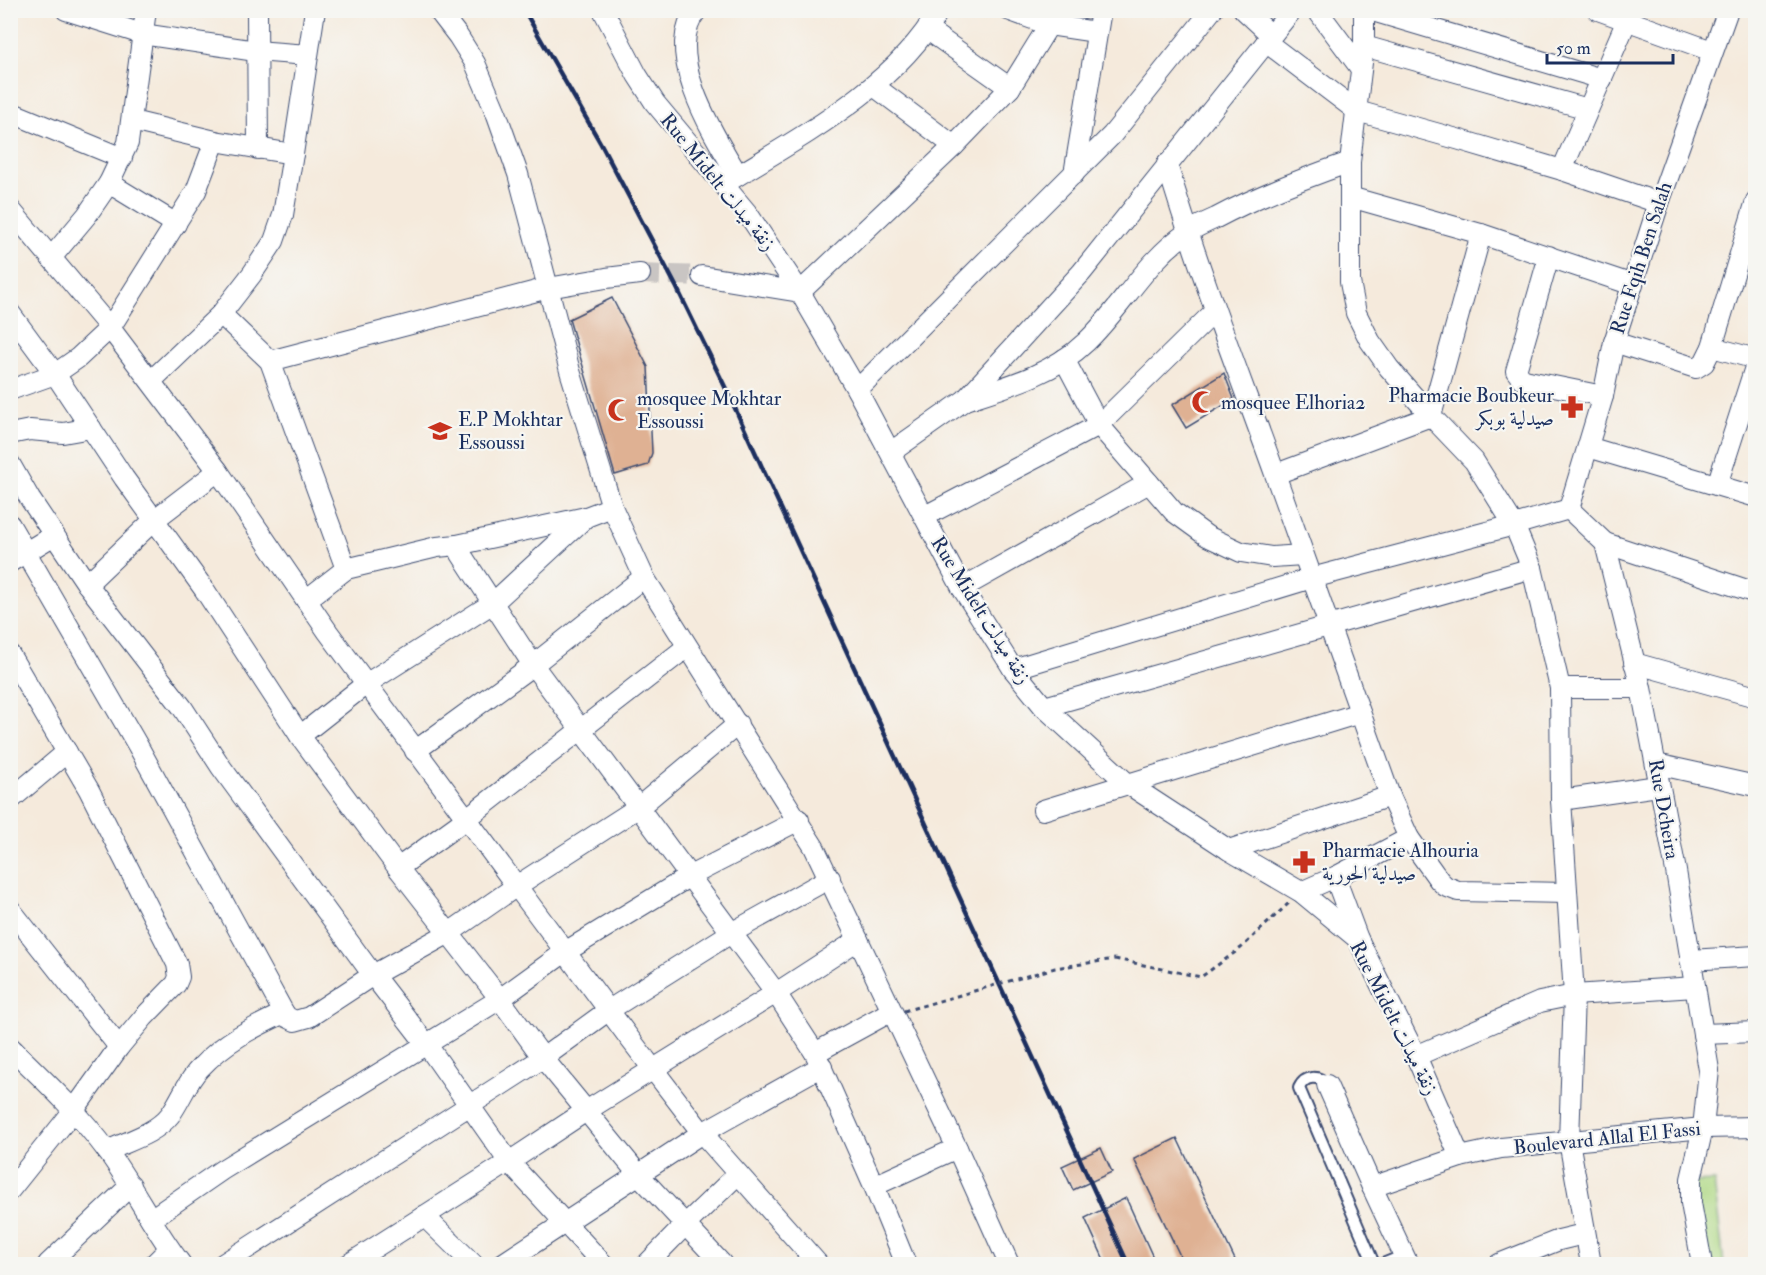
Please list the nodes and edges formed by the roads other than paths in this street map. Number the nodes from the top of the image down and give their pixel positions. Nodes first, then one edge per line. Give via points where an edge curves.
1 (66, 10) edge
2 (146, 10) edge
3 (257, 10) edge
4 (315, 10) edge
5 (438, 10) edge
6 (603, 10) edge
7 (697, 10) edge
8 (939, 10) edge
9 (1008, 10) edge
10 (1101, 10) edge
11 (1212, 10) edge
12 (1244, 10) edge
13 (1292, 10) edge
14 (1317, 10) edge
15 (1364, 10) edge
16 (1369, 10) edge
17 (1598, 10) edge
18 (1728, 10) edge
19 (1051, 18) edge
20 (1627, 20) junction
21 (928, 30) junction
22 (1096, 32) junction
23 (142, 34) junction
24 (1269, 39) junction
25 (1364, 46) junction
26 (256, 51) junction
27 (1712, 51) junction
28 (308, 55) junction
29 (1361, 69) junction
30 (1602, 79) junction
31 (874, 86) junction
32 (1010, 88) junction
33 (1588, 109) junction
34 (1357, 111) junction
35 (10, 112) edge
36 (132, 121) junction
37 (215, 141) junction
38 (954, 146) junction
39 (258, 148) junction
40 (293, 154) junction
41 (122, 158) junction
42 (1350, 162) junction
43 (1167, 164) junction
44 (1562, 170) junction
45 (1074, 174) junction
46 (731, 180) junction
47 (109, 183) junction
48 (1350, 197) junction
49 (1755, 201) edge
50 (1659, 203) junction
51 (10, 209) edge
52 (176, 224) junction
53 (1187, 232) junction
54 (1481, 234) junction
55 (1549, 256) junction
56 (51, 258) junction
57 (640, 274) tunnel mouth
58 (702, 276) tunnel mouth
59 (1633, 285) junction
60 (548, 288) junction
61 (800, 292) junction
62 (1214, 312) junction
63 (10, 313) edge
64 (221, 314) junction
65 (110, 328) junction
66 (1614, 342) junction
67 (1712, 347) junction
68 (1755, 359) edge
69 (1064, 360) junction
70 (270, 361) junction
71 (1755, 364) edge
72 (55, 374) junction
73 (151, 381) junction
74 (10, 390) edge
75 (857, 390) junction
76 (1603, 396) junction
77 (965, 400) junction
78 (1431, 416) junction
79 (1099, 426) junction
80 (91, 428) junction
81 (10, 434) edge
82 (1588, 447) junction
83 (891, 452) junction
84 (10, 464) edge
85 (218, 471) junction
86 (1276, 474) junction
87 (1149, 483) junction
88 (1717, 485) junction
89 (1755, 497) edge
90 (612, 507) junction
91 (1569, 509) junction
92 (925, 516) junction
93 (586, 517) junction
94 (154, 520) junction
95 (10, 525) edge
96 (1514, 525) junction
97 (54, 535) junction
98 (1605, 543) junction
99 (457, 545) junction
100 (1303, 555) junction
101 (19, 557) edge
102 (346, 568) junction
103 (1532, 568) junction
104 (644, 577) junction
105 (1312, 578) junction
106 (87, 584) junction
107 (962, 588) junction
108 (1755, 593) edge
109 (306, 600) junction
110 (493, 603) junction
111 (1329, 626) junction
112 (687, 647) junction
113 (1634, 663) junction
114 (533, 664) junction
115 (14, 669) edge
116 (1013, 669) junction
117 (366, 684) junction
118 (1560, 688) junction
119 (1641, 688) junction
120 (1755, 697) edge
121 (1044, 707) junction
122 (1360, 713) junction
123 (738, 724) junction
124 (582, 729) junction
125 (300, 736) junction
126 (415, 751) junction
127 (67, 752) junction
128 (1656, 764) junction
129 (1128, 784) junction
130 (1658, 786) junction
131 (1755, 786) edge
132 (1390, 796) junction
133 (10, 800) edge
134 (1561, 800) junction
135 (639, 807) junction
136 (1043, 810) dead end
137 (466, 819) junction
138 (799, 820) junction
139 (1409, 838) junction
140 (1228, 850) junction
141 (398, 868) junction
142 (690, 876) junction
143 (1335, 877) junction
144 (830, 878) junction
145 (518, 885) junction
146 (1301, 892) junction
147 (1567, 893) junction
148 (10, 909) edge
149 (17, 932) edge
150 (449, 933) junction
151 (730, 933) junction
152 (1358, 939) junction
153 (858, 940) junction
154 (565, 952) junction
155 (1755, 956) edge
156 (1690, 960) junction
157 (374, 975) junction
158 (1695, 987) junction
159 (776, 993) junction
160 (1574, 995) junction
161 (500, 999) junction
162 (609, 1010) junction
163 (897, 1011) junction
164 (284, 1013) junction
165 (1755, 1032) edge
166 (1703, 1034) junction
167 (427, 1045) junction
168 (10, 1047) edge
169 (119, 1047) junction
170 (1416, 1056) junction
171 (543, 1058) junction
172 (818, 1060) junction
173 (654, 1069) junction
174 (1327, 1085) joint
175 (469, 1105) junction
176 (74, 1110) junction
177 (586, 1110) junction
178 (1755, 1126) edge
179 (1703, 1128) junction
180 (702, 1133) junction
181 (1569, 1141) junction
182 (957, 1148) junction
183 (107, 1151) junction
184 (1460, 1156) junction
185 (509, 1162) junction
186 (738, 1173) junction
187 (638, 1174) junction
188 (131, 1185) junction
189 (874, 1186) junction
190 (1372, 1187) junction
191 (10, 1190) edge
192 (424, 1216) junction
193 (151, 1219) junction
194 (564, 1224) junction
195 (684, 1225) junction
196 (1584, 1234) junction
197 (169, 1249) junction
198 (1406, 1260) edge
199 (357, 1262) edge
200 (48, 1264) edge
201 (154, 1264) edge
202 (181, 1264) edge
203 (223, 1264) edge
204 (472, 1264) edge
205 (502, 1264) edge
206 (603, 1264) edge
207 (647, 1264) edge
208 (722, 1264) edge
209 (818, 1264) edge
210 (906, 1264) edge
211 (1009, 1264) edge
212 (1374, 1264) edge
213 (1383, 1264) edge
214 (1499, 1264) edge
215 (1591, 1264) edge
216 (1702, 1264) edge

1 - 23 street
2 - 23 street
3 - 26 street
4 - 28 street
5 - 60 street via 475,63 497,115 518,174
6 - 46 street, Rue Midelt زنقة ميدلت via 655,103
7 - 46 street via 691,20 686,58 693,87
8 - 21 street
9 - 19 street
10 - 22 street
11 - 45 street via 1129,115
12 - 24 street
13 - 24 street
14 - 29 street
15 - 25 street
16 - 30 street
17 - 20 street
18 - 27 street, Rue Fqih Ben Salah
19 - 22 street
19 - 32 street
20 - 27 street
20 - 30 street
21 - 31 street
21 - 32 street
22 - 45 street
23 - 26 street
23 - 36 street
24 - 34 street
24 - 43 street
25 - 29 street
25 - 33 street
26 - 28 street
26 - 39 street
27 - 50 street, Rue Fqih Ben Salah
28 - 40 street
29 - 34 street
30 - 33 street
31 - 38 street
31 - 46 street
32 - 38 street
33 - 44 street
34 - 42 street
34 - 44 street
35 - 41 street
36 - 37 street
36 - 41 street
37 - 39 street
37 - 52 street via 196,191
38 - 61 street
39 - 40 street
40 - 64 street via 283,215 274,240
41 - 47 street
42 - 48 street
42 - 53 street via 1238,206
43 - 53 street
43 - 77 street via 1082,272
44 - 50 street
45 - 75 street
46 - 61 street, Rue Midelt زنقة ميدلت
47 - 52 street
47 - 56 street
48 - 54 street
48 - 78 street via 1350,282 1356,313 1389,368
49 - 67 street
50 - 59 street, Rue Fqih Ben Salah
51 - 56 street
52 - 65 street
53 - 62 street
53 - 69 street via 1141,275 1086,342
54 - 55 street
54 - 78 street
55 - 59 street
55 - 76 street via 1516,371 1522,379
56 - 65 street
57 - 60 street
58 - 61 street
59 - 66 street, Rue Fqih Ben Salah
60 - 70 street
60 - 90 street
61 - 75 street, Rue Midelt زنقة ميدلت
62 - 79 street
62 - 86 street
63 - 72 street
64 - 70 street
64 - 73 street
65 - 72 street
65 - 73 street
66 - 67 street via 1696,368 1704,363
66 - 76 street, Rue Fqih Ben Salah
67 - 68 street
69 - 77 street via 1020,382
69 - 79 street
70 - 102 street
71 - 88 street
72 - 74 street
72 - 80 street
73 - 85 street
75 - 83 street, Rue Midelt زنقة ميدلت
76 - 82 street, Rue Fqih Ben Salah
77 - 83 street
78 - 86 street
78 - 96 street via 1474,461
79 - 87 street
79 - 92 street
80 - 81 street via 63,434 30,430
80 - 94 street
82 - 88 street
82 - 91 street, Rue Fqih Ben Salah
83 - 92 street, Rue Midelt زنقة ميدلت
84 - 97 street
85 - 94 street
85 - 109 street
86 - 100 street
87 - 100 street via 1174,512 1207,536 1241,552 1272,557
87 - 107 street
88 - 89 street
90 - 93 street
90 - 104 street
91 - 96 street
91 - 98 street
92 - 107 street, Rue Midelt زنقة ميدلت
93 - 99 street
93 - 110 street
94 - 106 street
94 - 125 street
95 - 101 street
96 - 103 street
96 - 105 street
97 - 101 street
97 - 106 street
98 - 108 street
98 - 113 street, Rue Dcheira
99 - 102 street
99 - 110 street
100 - 105 street
101 - 164 street via 138,746
102 - 109 street
103 - 111 street
103 - 118 street
104 - 112 street
104 - 114 street
105 - 111 street
105 - 116 street
106 - 157 street via 182,707 221,767
107 - 116 street, Rue Midelt زنقة ميدلت
109 - 117 street
110 - 114 street
110 - 117 street
111 - 121 street
111 - 122 street
112 - 123 street
112 - 124 street
113 - 119 street, Rue Dcheira
113 - 120 street
114 - 124 street
114 - 126 street
115 - 127 street
116 - 121 street, Rue Midelt زنقة ميدلت
117 - 125 street
117 - 126 street
118 - 119 street
118 - 134 street
119 - 128 street, Rue Dcheira
121 - 129 street, Rue Midelt زنقة ميدلت
122 - 129 street
122 - 132 street
123 - 135 street
123 - 138 street
124 - 135 street
124 - 137 street
125 - 141 street
126 - 137 street
127 - 133 street
127 - 169 street via 177,964 176,984
128 - 130 street, Rue Dcheira
128 - 131 street
129 - 136 street
129 - 140 street, Rue Midelt زنقة ميدلت
130 - 134 street
130 - 156 street, Rue Dcheira
132 - 139 street
132 - 140 street
134 - 147 street
135 - 142 street
135 - 145 street
137 - 141 street
137 - 145 street
138 - 142 street
138 - 144 street
139 - 143 street
139 - 147 street via 1439,880 1458,891
140 - 146 street, Rue Midelt زنقة ميدلت
141 - 150 street
142 - 151 street
142 - 154 street
143 - 146 street
143 - 152 street
144 - 151 street
144 - 153 street
145 - 150 street
145 - 154 street
146 - 152 street, Rue Midelt زنقة ميدلت
147 - 160 street
148 - 149 street
149 - 169 street
150 - 157 street
150 - 161 street
151 - 159 street
151 - 162 street
152 - 170 street, Rue Midelt زنقة ميدلت
153 - 159 street
153 - 163 street
154 - 161 street
154 - 162 street
155 - 156 street
156 - 158 street, Rue Dcheira
157 - 164 street via 309,1017 295,1021
157 - 167 street
158 - 160 street
158 - 166 street, Rue Dcheira
159 - 172 street
159 - 173 street
160 - 170 street via 1530,1006
160 - 181 street
161 - 167 street
161 - 171 street
162 - 171 street
162 - 173 street
163 - 172 street
163 - 182 street
164 - 183 street via 240,1034 210,1058 160,1126
165 - 166 street
166 - 179 street, Rue Dcheira via 1709,1070
167 - 175 street
167 - 193 street via 222,1170
168 - 176 street
169 - 176 street
170 - 184 street, Rue Midelt زنقة ميدلت
171 - 175 street
171 - 177 street
172 - 180 street
172 - 189 street
173 - 177 street
173 - 180 street
174 - 190 street
174 - 212 lane via 1312,1077 1299,1088
175 - 185 street
175 - 203 street
176 - 183 street
176 - 191 street
177 - 185 street
177 - 187 street
178 - 179 street, Boulevard Allal El Fassi
179 - 181 street, Boulevard Allal El Fassi
179 - 216 street, Rue Dcheira via 1691,1179 1691,1203
180 - 186 street
180 - 187 street
181 - 184 street, Boulevard Allal El Fassi
181 - 196 street
182 - 189 street
182 - 211 street
183 - 188 street
184 - 190 street, Boulevard Allal El Fassi
185 - 192 street
185 - 194 street
186 - 195 street
186 - 209 street
187 - 194 street
187 - 195 street
188 - 193 street
188 - 200 street
189 - 210 street
190 - 198 street
192 - 199 street
192 - 204 street
193 - 197 street
194 - 205 street
194 - 206 street
195 - 207 street
195 - 208 street
196 - 214 street
196 - 215 street
197 - 201 street
197 - 202 street
198 - 213 lane

